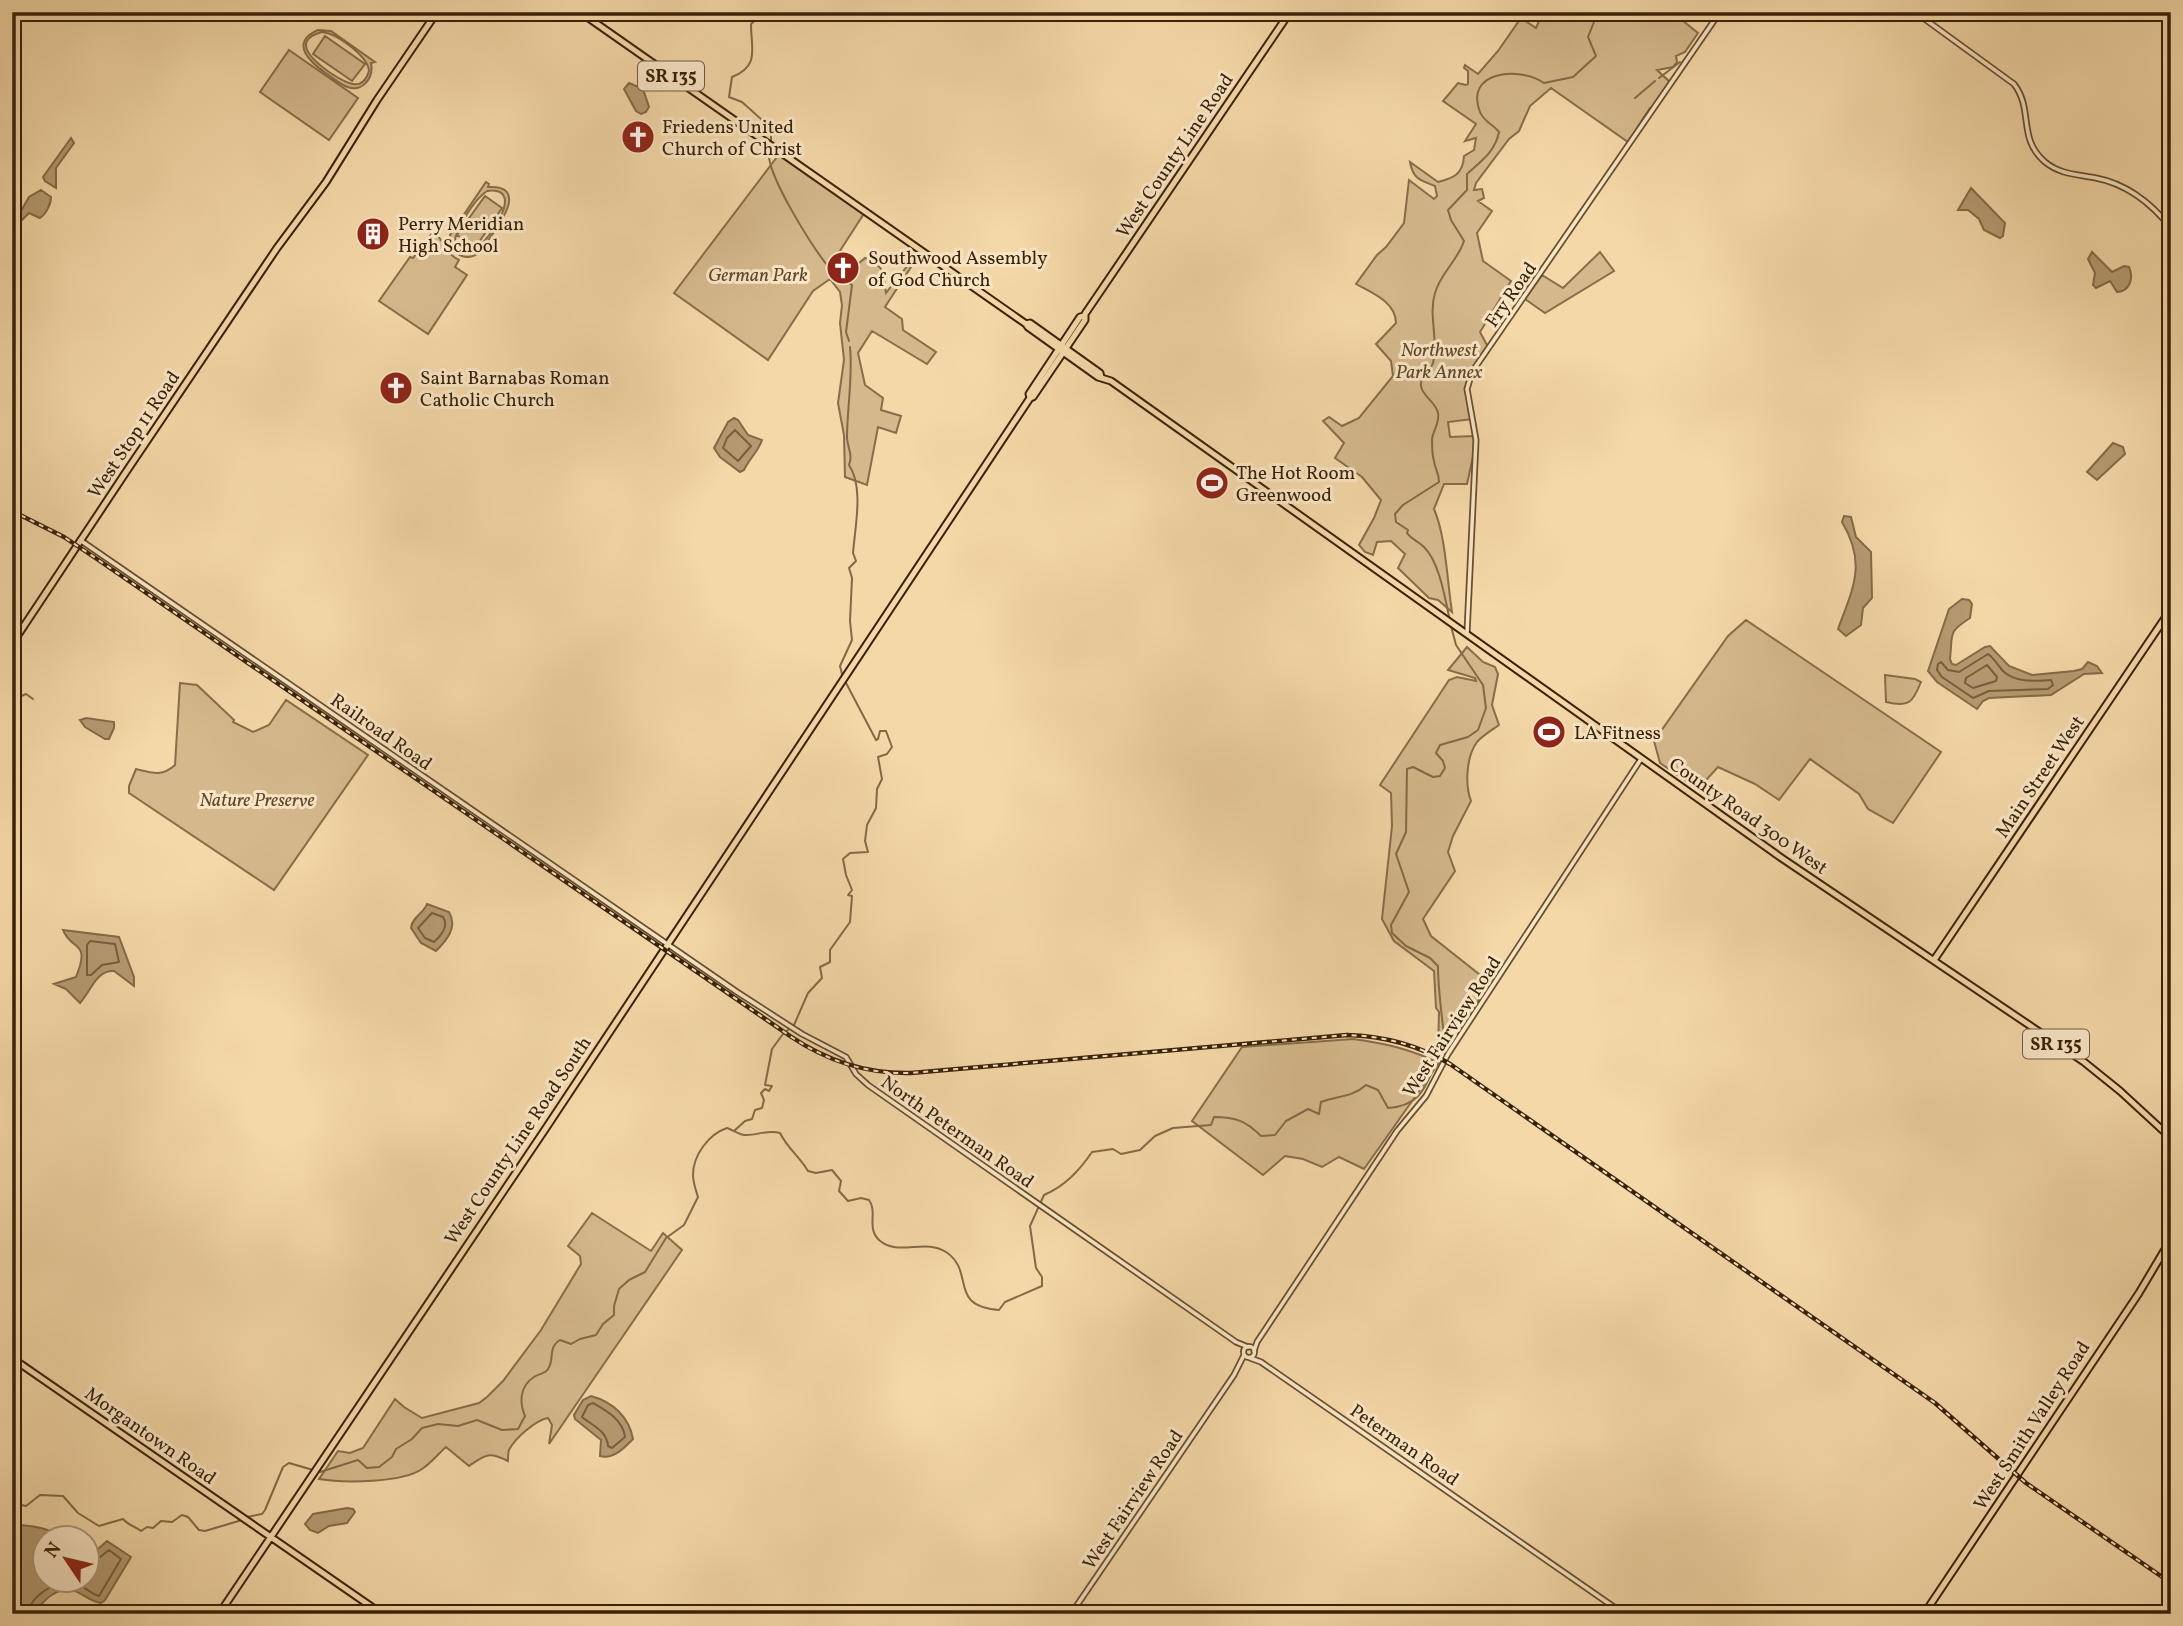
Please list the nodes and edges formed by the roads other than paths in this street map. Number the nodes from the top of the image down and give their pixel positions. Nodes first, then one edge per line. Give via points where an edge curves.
1 (437, 12) edge
2 (580, 12) edge
3 (1290, 12) edge
4 (1720, 12) edge
5 (1915, 12) edge
6 (2171, 229) edge
7 (1062, 348) junction
8 (80, 540) junction
9 (2171, 609) edge
10 (1467, 635) junction
11 (12, 644) edge
12 (840, 684) joint
13 (1641, 759) junction
14 (667, 944) junction
15 (1934, 960) junction
16 (2171, 1138) edge
17 (2171, 1239) edge
18 (2171, 1244) edge
19 (2164, 1253) junction
20 (1236, 1342) junction
21 (1257, 1342) junction
22 (1249, 1347) junction
23 (1254, 1352) junction
24 (1247, 1356) junction
25 (12, 1358) edge
26 (1261, 1362) junction
27 (271, 1538) junction
28 (219, 1614) edge
29 (382, 1614) edge
30 (1071, 1614) edge
31 (1624, 1614) edge
32 (1924, 1614) edge

1 - 8 main road, West Stop 11 Road
2 - 7 main road, SR 135
3 - 7 main road, West County Line Road
4 - 10 street, Fry Road via 1472,372 1467,389 1476,440
5 - 6 street via 2014,84 2026,107 2029,142 2046,162 2067,174 2097,178 2132,192 2154,207
7 - 10 main road, County Road 300 West / SR 135
7 - 12 main road, West County Line Road
8 - 11 main road, West Stop 11 Road
8 - 14 street, Railroad Road
9 - 15 main road, Main Street West
10 - 13 main road, County Road 300 West / SR 135
12 - 14 main road, West County Line Road South
13 - 15 main road, County Road 300 West / SR 135
13 - 21 street, West Fairview Road via 1448,1054 1426,1096 1405,1119
14 - 20 street, North Peterman Road via 846,1058 863,1082
14 - 27 main road, West County Line Road South
15 - 16 main road, County Road 300 West / SR 135 via 2088,1065
17 - 19 main road, West Smith Valley Road
18 - 19 main road, West Smith Valley Road
19 - 32 main road, West Smith Valley Road
20 - 22 street, North Peterman Road
20 - 24 street, North Peterman Road
21 - 22 street, West Fairview Road
21 - 23 street, West Fairview Road
22 - 23 street, Peterman Road
22 - 24 street
23 - 24 street, West Fairview Road
23 - 26 street, Peterman Road
24 - 26 street, Peterman Road
24 - 30 street, West Fairview Road
25 - 27 main road, Morgantown Road
26 - 31 street, Peterman Road
27 - 28 main road, West County Line Road South
27 - 29 main road, Morgantown Road

